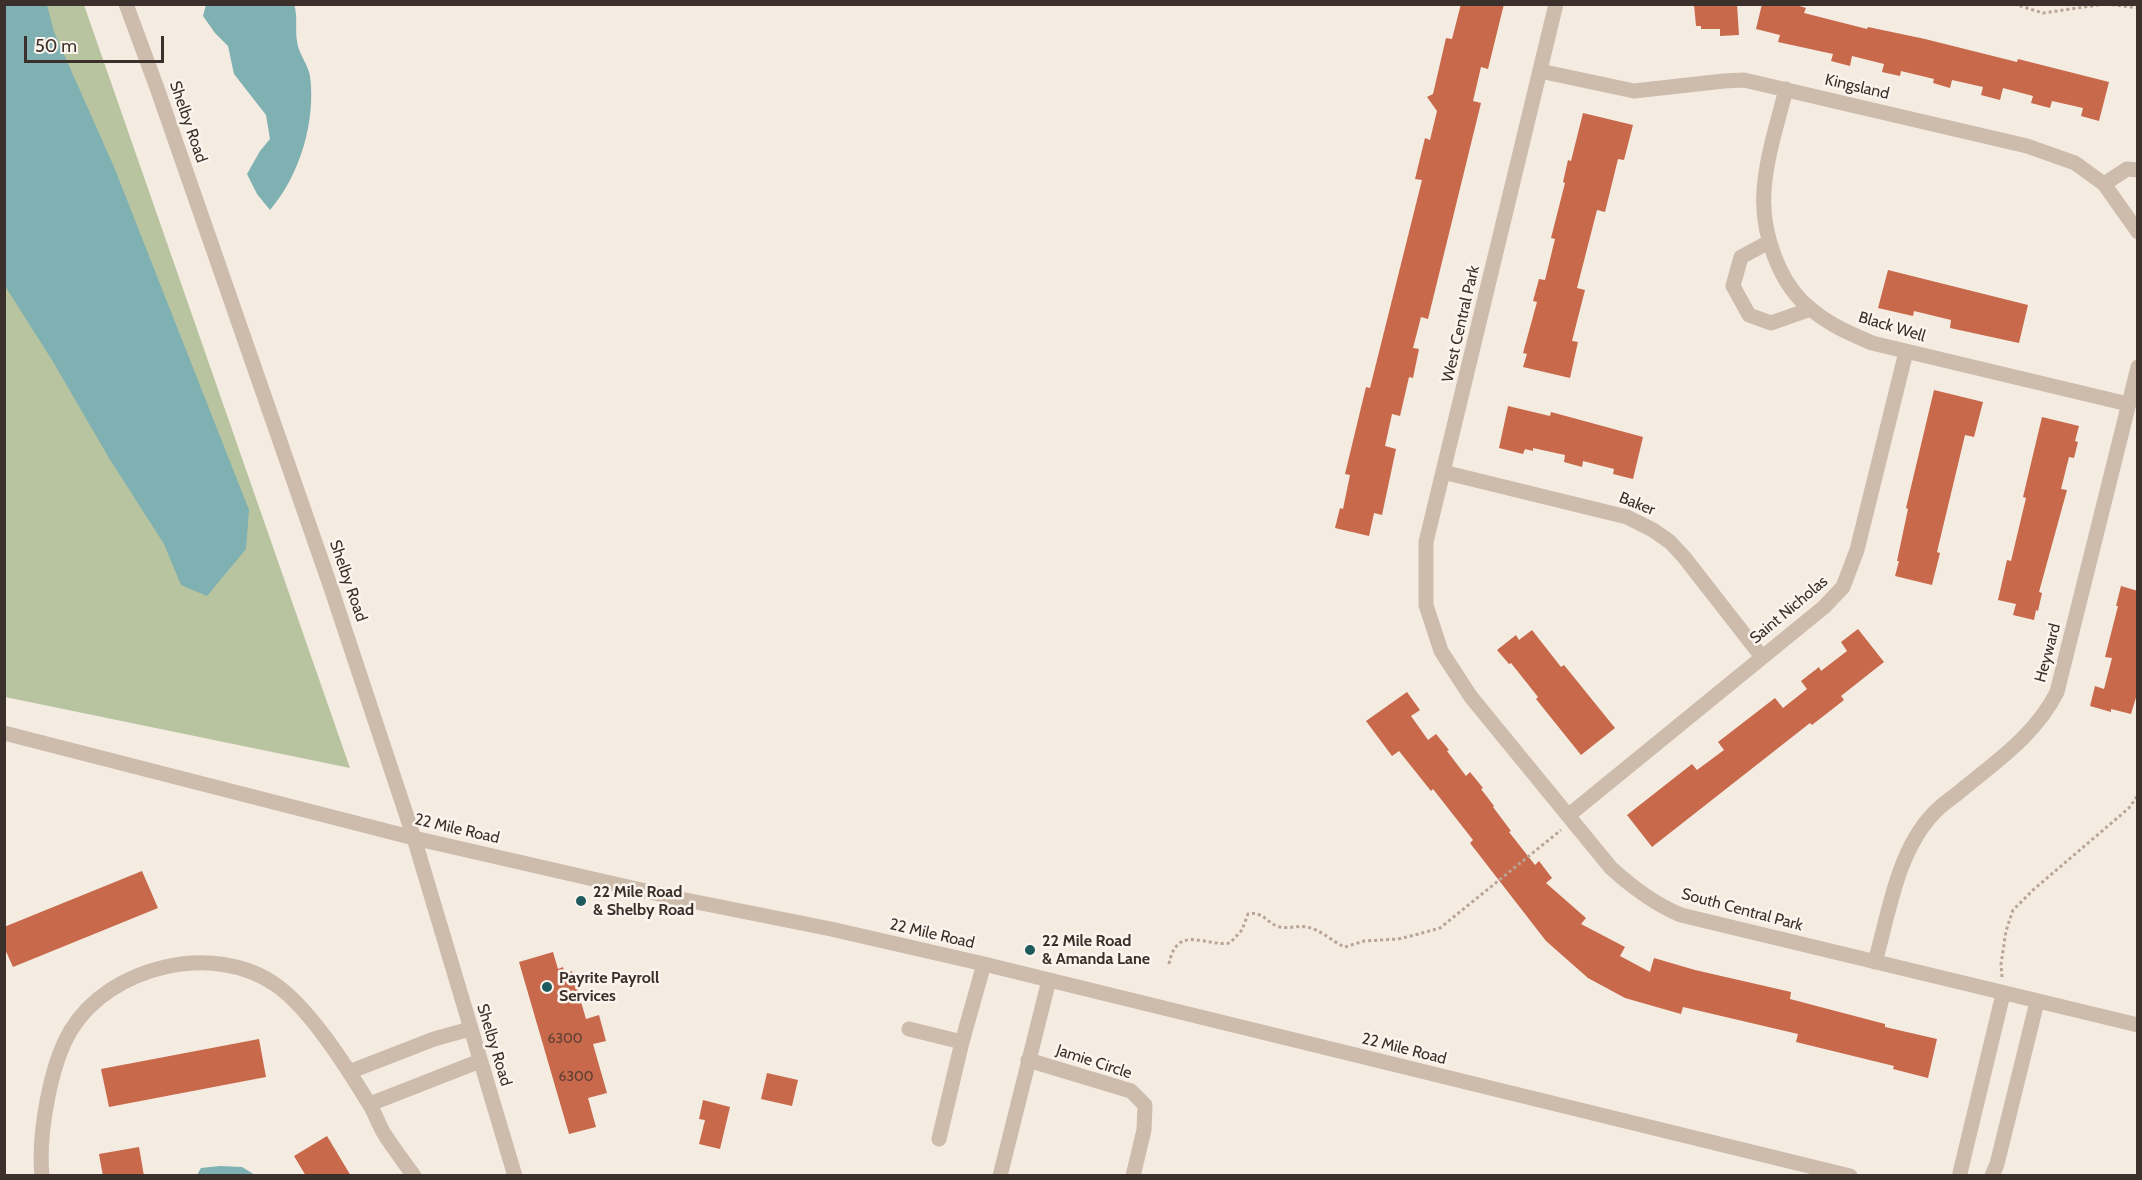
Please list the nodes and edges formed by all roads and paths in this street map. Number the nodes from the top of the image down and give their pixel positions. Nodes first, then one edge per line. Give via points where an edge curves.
1 (126, 4) edge
2 (1556, 4) edge
3 (2014, 4) edge
4 (2105, 4) edge
5 (2138, 8) edge
6 (1540, 71) junction
7 (1786, 89) junction
8 (2138, 170) edge
9 (2104, 184) junction
10 (2136, 229) edge
11 (1769, 242) junction
12 (1810, 309) junction
13 (1906, 352) junction
14 (2138, 367) edge
15 (2128, 404) junction
16 (1443, 472) junction
17 (1441, 651) joint
18 (1762, 657) junction
19 (4, 733) edge
20 (2138, 795) edge
21 (1569, 814) junction
22 (1562, 829) dead end
23 (414, 838) junction
24 (1875, 962) junction
25 (984, 964) junction
26 (1169, 964) dead end
27 (1049, 980) junction
28 (2003, 994) junction
29 (2037, 1002) junction
30 (2138, 1025) edge
31 (470, 1029) junction
32 (909, 1029) dead end
33 (962, 1042) junction
34 (1028, 1060) junction
35 (480, 1061) junction
36 (349, 1072) junction
37 (370, 1104) junction
38 (939, 1139) dead end
39 (42, 1176) edge
40 (414, 1176) edge
41 (515, 1176) edge
42 (1000, 1176) edge
43 (1133, 1176) edge
44 (1850, 1176) edge
45 (1961, 1176) edge
46 (1992, 1176) edge

1 - 23 street, Shelby Road via 330,585
2 - 6 street, West Central Park
3 - 4 path via 2043,13
4 - 5 path
6 - 7 street, Kingsland via 1634,91 1744,80
6 - 16 street, West Central Park
7 - 9 street, Kingsland via 2027,146 2075,164
7 - 11 street, Black Well via 1765,180 1763,206
8 - 9 street via 2127,169
9 - 10 street, Kingsland
11 - 12 street, Black Well via 1795,292
11 - 12 street via 1741,257 1734,286 1749,315 1771,323
12 - 13 street, Black Well via 1852,335
13 - 15 street, Black Well
13 - 18 street, Saint Nicholas via 1857,550 1844,587
14 - 15 street, Heyward
15 - 24 street, Heyward via 2057,692 2037,724 1934,813 1910,845
16 - 17 street, West Central Park via 1426,542 1425,566 1426,605
16 - 18 street, Baker via 1612,513 1653,530 1683,557
17 - 21 street, South Central Park via 1478,705
18 - 21 street, Saint Nicholas
19 - 23 street, 22 Mile Road
20 - 28 path via 2013,910 2001,964
21 - 24 street, South Central Park via 1611,868 1662,907
22 - 26 path via 1440,928 1345,947 1314,929 1276,926 1254,913 1248,914 1242,930 1230,943 1184,941 1174,949
23 - 25 street, 22 Mile Road
23 - 31 street, Shelby Road
24 - 28 street, South Central Park
25 - 27 street, 22 Mile Road
25 - 33 street
27 - 34 street
27 - 44 street, 22 Mile Road
28 - 29 street, South Central Park
28 - 45 street
29 - 30 street, South Central Park
29 - 46 street
31 - 35 street, Shelby Road
31 - 36 street
32 - 33 street
33 - 38 street
34 - 42 street
34 - 43 street, Jamie Circle via 1131,1091 1145,1105 1144,1130
35 - 37 street
35 - 41 street, Shelby Road
36 - 37 street
36 - 39 street via 307,1015 276,984 249,971 195,962 146,972 114,988 91,1006 64,1043 45,1109
37 - 40 street via 384,1133

